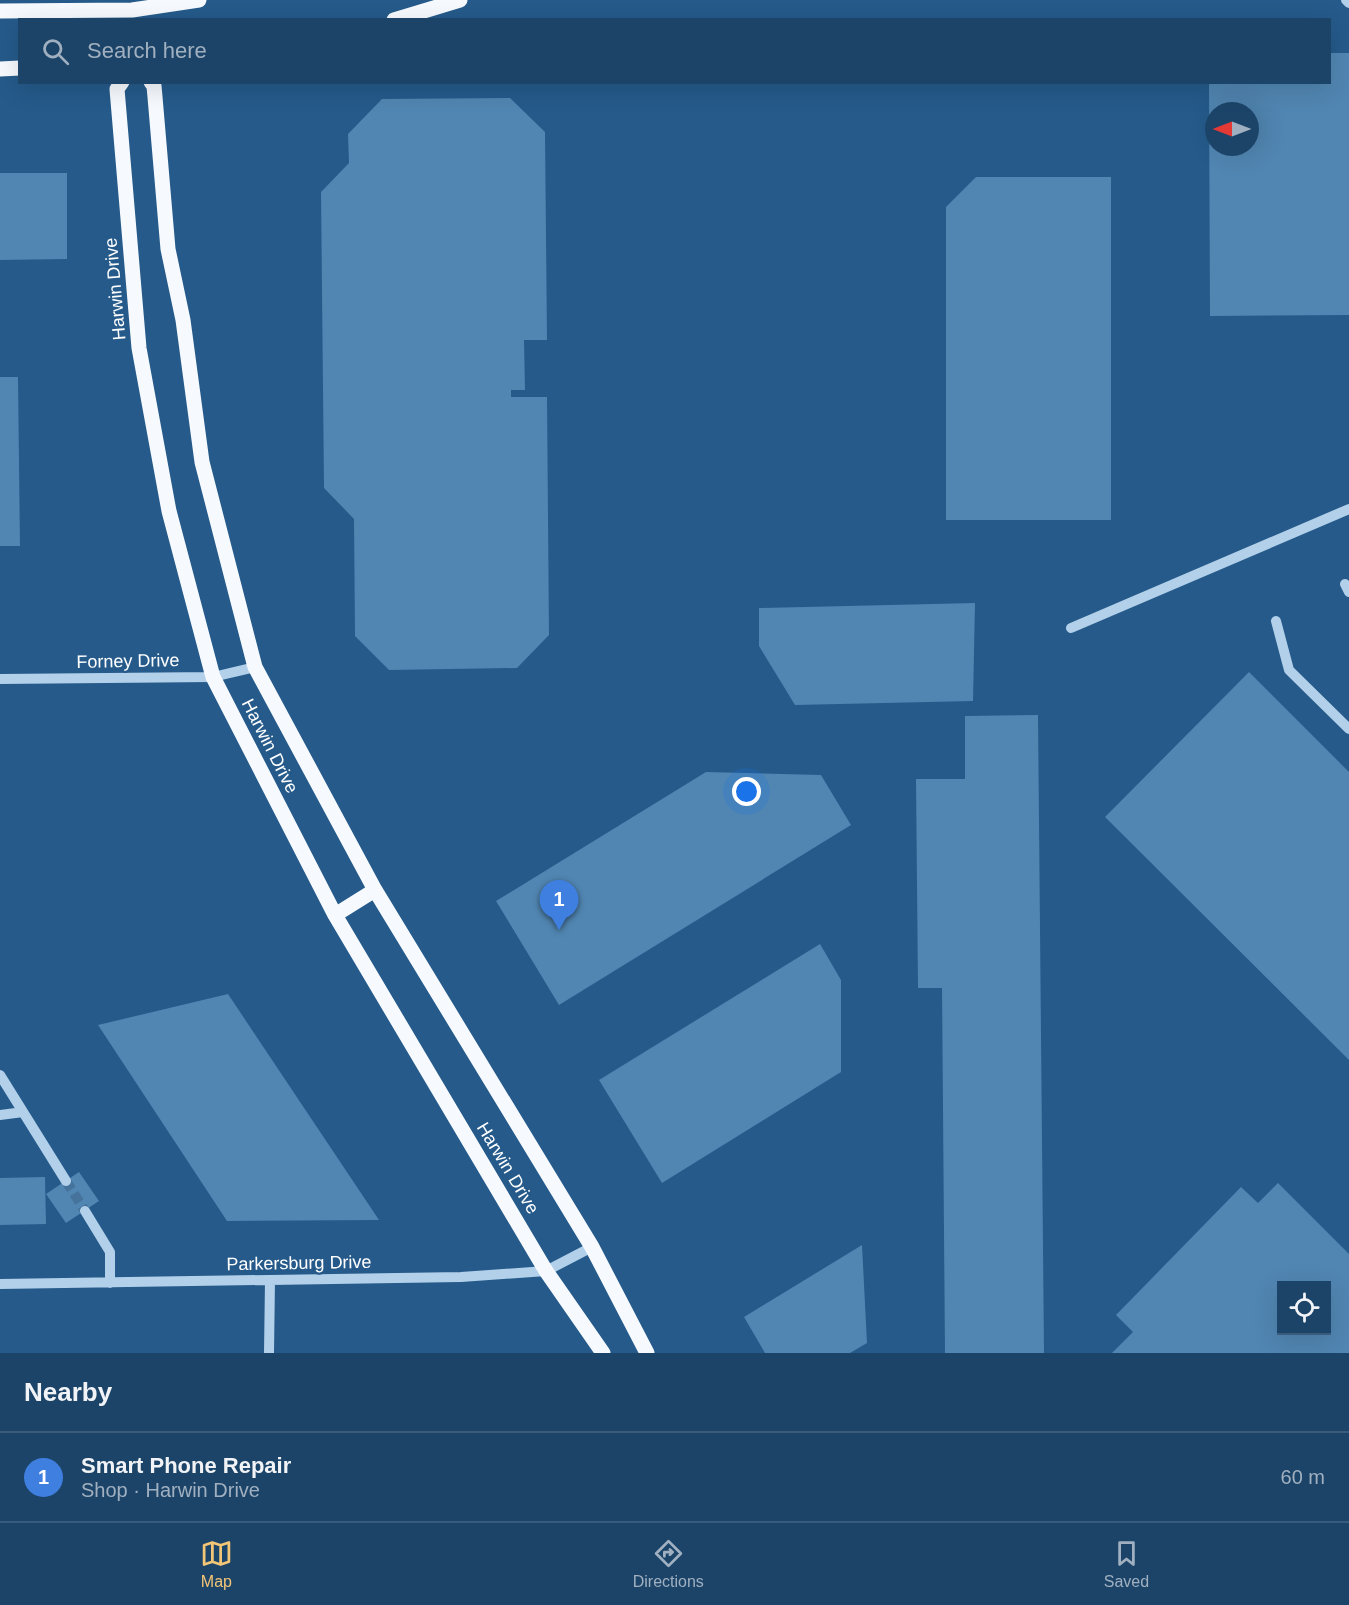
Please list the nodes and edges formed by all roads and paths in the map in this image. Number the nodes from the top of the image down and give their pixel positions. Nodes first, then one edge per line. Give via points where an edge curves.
1 (199, 0) edge
2 (460, 0) edge
3 (132, 10) edge
4 (0, 12) edge
5 (401, 18) edge
6 (18, 68) edge
7 (0, 69) edge
8 (120, 84) edge
9 (152, 84) edge
10 (1349, 509) edge
11 (1276, 621) dead end
12 (1071, 628) dead end
13 (255, 667) junction
14 (213, 677) junction
15 (0, 679) edge
16 (1349, 729) edge
17 (375, 890) junction
18 (335, 915) junction
19 (0, 1075) edge
20 (23, 1112) junction
21 (0, 1115) edge
22 (66, 1181) tunnel mouth
23 (85, 1210) tunnel mouth
24 (592, 1247) junction
25 (546, 1271) junction
26 (270, 1280) junction
27 (110, 1283) junction
28 (0, 1284) edge
29 (269, 1353) edge
30 (603, 1353) edge
31 (647, 1353) edge

1 - 3 main road
2 - 5 main road
3 - 4 main road
6 - 7 main road
8 - 14 main road, Harwin Drive via 117,88 140,348 169,511
9 - 13 main road, Harwin Drive via 168,249 183,320 202,462
10 - 12 street
11 - 16 street via 1289,670
13 - 14 street, Forney Drive
13 - 17 main road, Harwin Drive
14 - 15 street, Forney Drive
14 - 18 main road, Harwin Drive
17 - 18 main road
17 - 24 main road, Harwin Drive
18 - 25 main road, Harwin Drive
19 - 20 street
20 - 21 street
20 - 22 street
23 - 27 street via 110,1252
24 - 25 street, Parkersburg Drive
24 - 31 main road, Harwin Drive
25 - 26 street, Parkersburg Drive via 461,1277
25 - 30 main road, Harwin Drive
26 - 27 street, Parkersburg Drive
26 - 29 street
27 - 28 street, Parkersburg Drive

